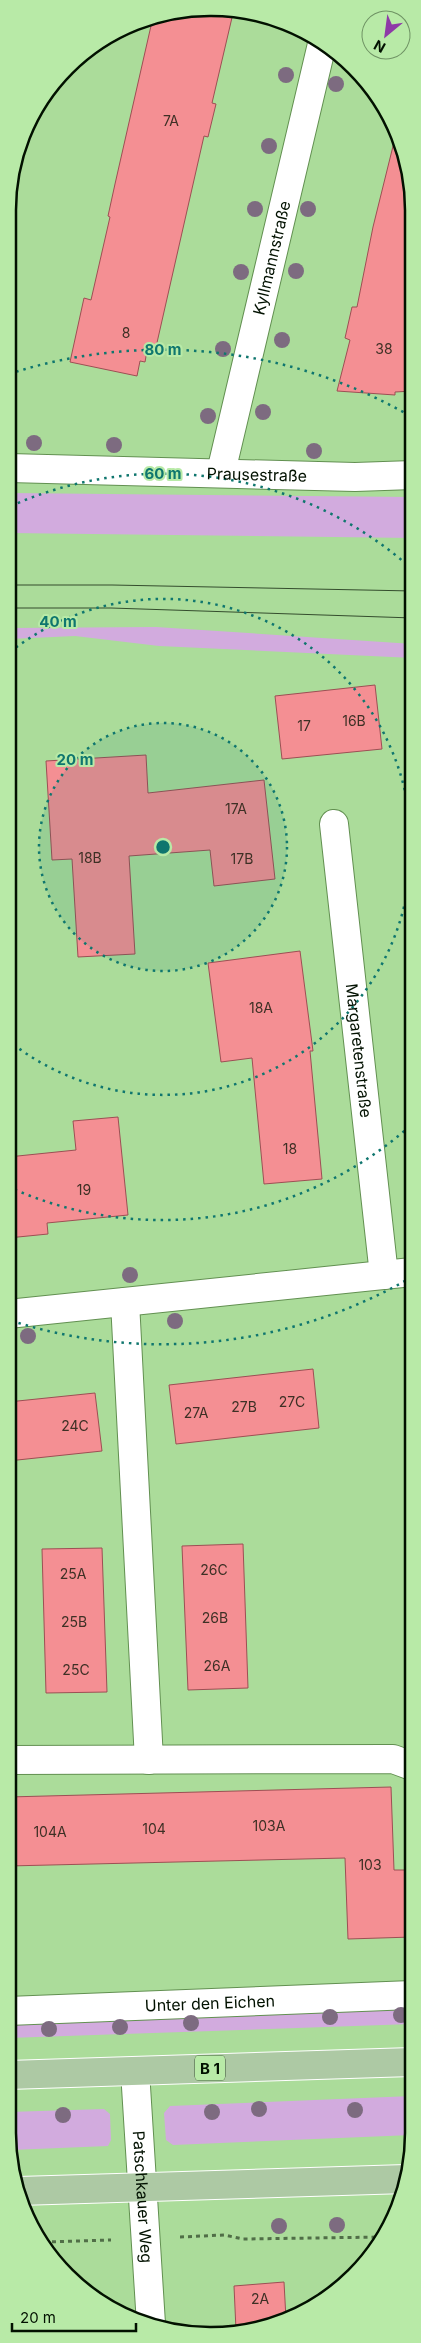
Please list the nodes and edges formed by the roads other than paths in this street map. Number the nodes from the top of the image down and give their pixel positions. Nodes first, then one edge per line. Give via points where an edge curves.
1 (320, 51) edge
2 (16, 468) edge
3 (221, 472) junction
4 (405, 475) edge
5 (334, 824) dead end
6 (405, 1273) edge
7 (384, 1275) junction
8 (125, 1302) junction
9 (16, 1313) edge
10 (16, 1760) edge
11 (149, 1760) junction
12 (405, 1763) edge
13 (405, 1995) edge
14 (16, 2011) edge
15 (405, 2062) edge
16 (135, 2070) junction
17 (16, 2075) edge
18 (399, 2179) edge
19 (142, 2186) junction
20 (26, 2191) edge
21 (151, 2317) edge

1 - 3 street, Kyllmannstraße
2 - 3 street, Prausestraße
3 - 4 street, Prausestraße via 355,477
5 - 7 street, Margaretenstraße
6 - 7 street
7 - 8 street
8 - 9 street
8 - 11 street
10 - 11 street
11 - 12 street via 393,1759
13 - 14 street, Unter den Eichen
15 - 16 main road, B 1
16 - 17 main road, B 1
16 - 19 street, Patschkauer Weg
18 - 19 main road
19 - 20 main road
19 - 21 street, Patschkauer Weg

